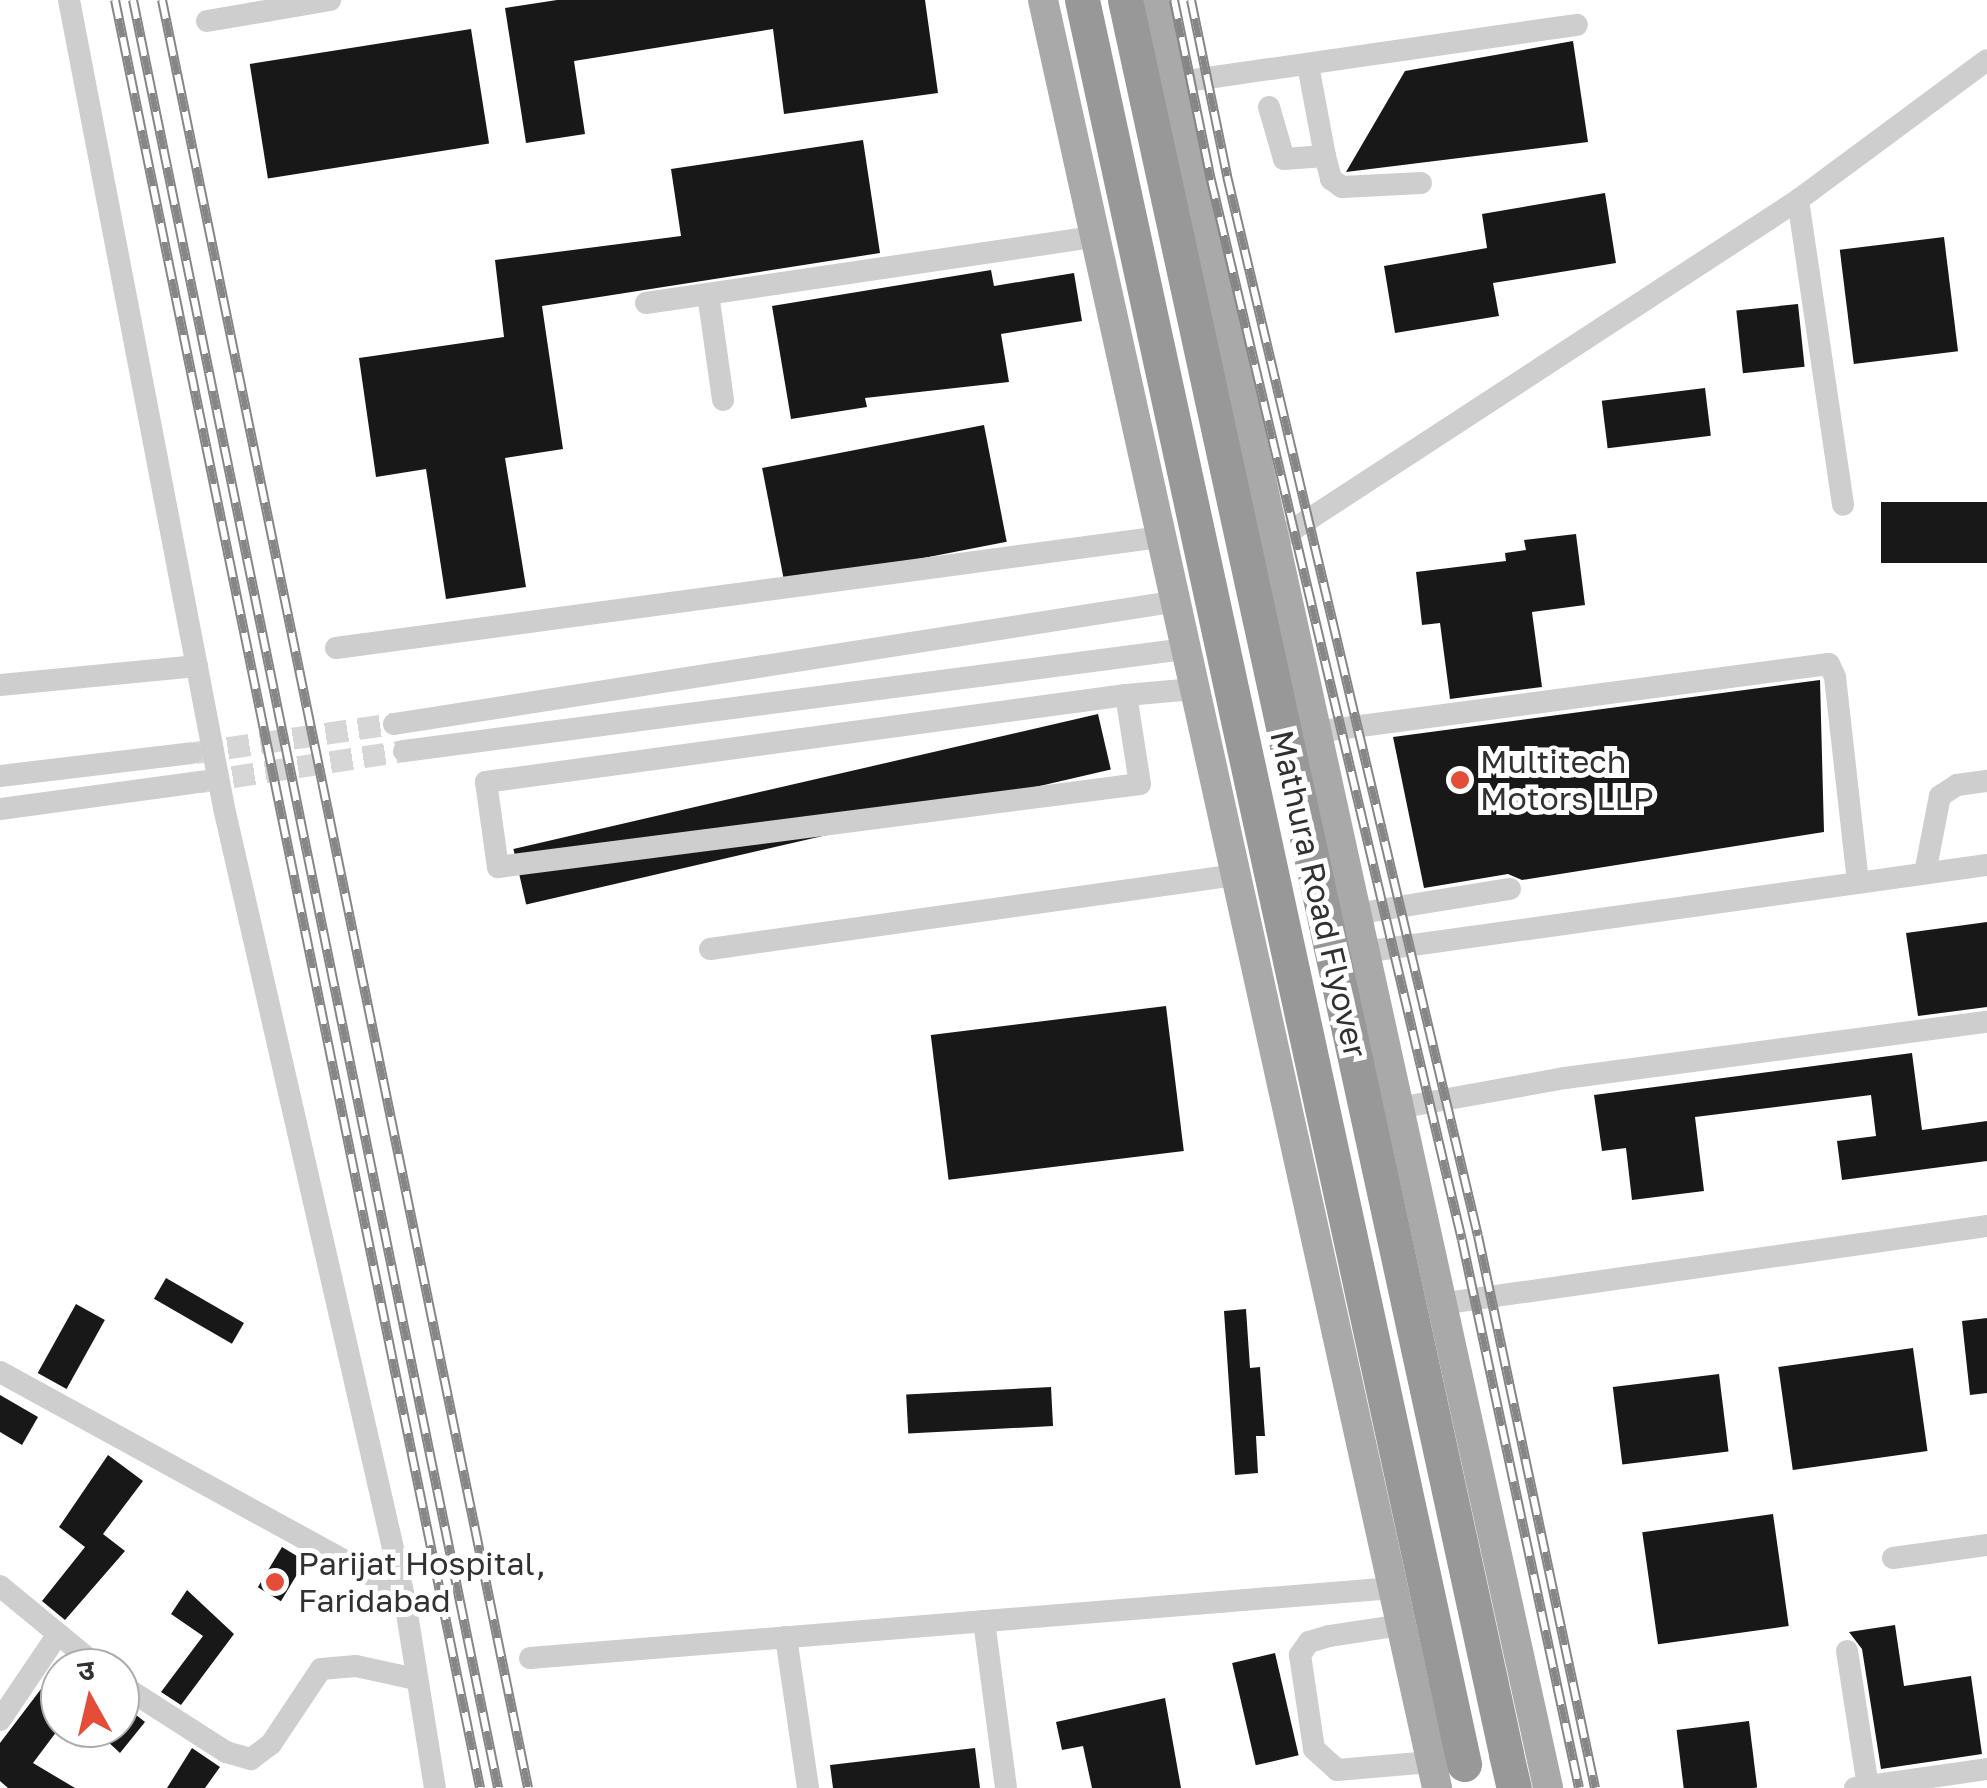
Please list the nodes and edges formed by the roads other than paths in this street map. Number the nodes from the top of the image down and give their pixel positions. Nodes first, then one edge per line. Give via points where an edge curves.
1 (69, 0) edge
2 (330, 0) edge
3 (1042, 0) edge
4 (1082, 0) edge
5 (1125, 0) edge
6 (1156, 0) edge
7 (207, 21) dead end
8 (1577, 25) dead end
9 (1987, 60) edge
10 (1308, 66) junction
11 (1173, 83) junction
12 (1269, 107) dead end
13 (1326, 156) junction
14 (1421, 182) dead end
15 (1798, 200) junction
16 (1095, 238) junction
17 (708, 294) junction
18 (646, 303) dead end
19 (723, 400) dead end
20 (1844, 506) dead end
21 (1160, 537) junction
22 (1274, 542) junction
23 (1172, 602) junction
24 (336, 648) dead end
25 (1185, 649) junction
26 (196, 666) junction
27 (0, 686) edge
28 (1194, 690) junction
29 (1126, 695) junction
30 (394, 724) tunnel mouth
31 (1316, 732) junction
32 (404, 752) tunnel mouth
33 (192, 754) tunnel mouth
34 (0, 776) edge
35 (1987, 781) edge
36 (200, 782) tunnel mouth
37 (0, 809) edge
38 (1342, 854) junction
39 (1987, 865) edge
40 (1925, 873) junction
41 (1234, 875) junction
42 (1858, 882) junction
43 (1510, 889) dead end
44 (1355, 914) junction
45 (710, 949) dead end
46 (1363, 952) junction
47 (1987, 1022) edge
48 (1398, 1108) junction
49 (1987, 1226) edge
50 (1440, 1304) junction
51 (0, 1372) edge
52 (1987, 1545) edge
53 (1893, 1558) dead end
54 (0, 1586) edge
55 (1393, 1588) junction
56 (399, 1590) junction
57 (984, 1621) junction
58 (1401, 1626) junction
59 (58, 1634) junction
60 (786, 1638) junction
61 (75, 1648) edge
62 (1846, 1652) dead end
63 (530, 1658) dead end
64 (416, 1678) junction
65 (140, 1697) edge
66 (0, 1720) edge
67 (1987, 1769) edge
68 (1434, 1775) edge
69 (1861, 1787) edge
70 (435, 1788) edge
71 (808, 1788) edge
72 (1006, 1788) edge
73 (1469, 1788) edge
74 (1514, 1788) edge
75 (1548, 1788) edge

1 - 26 street
2 - 7 street
3 - 16 main road
4 - 73 highway, Mathura Road Flyover, bridge
5 - 74 highway, Mathura Road Flyover, bridge
6 - 11 main road
8 - 10 street
9 - 15 street
10 - 11 street
10 - 13 street
11 - 22 main road
12 - 13 street via 1284,159
13 - 14 street via 1331,179 1342,187
15 - 20 street
15 - 22 street
16 - 17 street
16 - 21 main road
17 - 18 street
17 - 19 street
21 - 23 main road
21 - 24 street
22 - 31 main road
23 - 25 main road
23 - 30 street
25 - 28 main road
25 - 32 street
26 - 27 street
26 - 56 street
28 - 29 street
28 - 41 main road
29 - 29 street via 1140,784 498,867 486,782
31 - 38 main road
31 - 42 street via 1828,664
33 - 34 street
35 - 40 street via 1957,785 1940,796
36 - 37 street
38 - 41 main road
38 - 44 main road
39 - 40 street
40 - 42 street
41 - 45 street
41 - 55 main road
42 - 46 street
43 - 44 street
44 - 46 main road
46 - 48 main road
47 - 48 street via 1565,1078
48 - 50 main road
49 - 50 street
50 - 75 main road
51 - 56 street
52 - 53 street
54 - 59 street
55 - 57 street
55 - 58 main road
56 - 64 street
57 - 60 street
57 - 72 street
58 - 68 main road
58 - 68 street via 1309,1642 1300,1655 1314,1749 1322,1763 1354,1772
59 - 61 street
59 - 66 street
60 - 63 street
60 - 71 street
62 - 69 street
64 - 65 street via 356,1666 321,1669 271,1744 251,1758 226,1752
64 - 70 street
67 - 69 street

